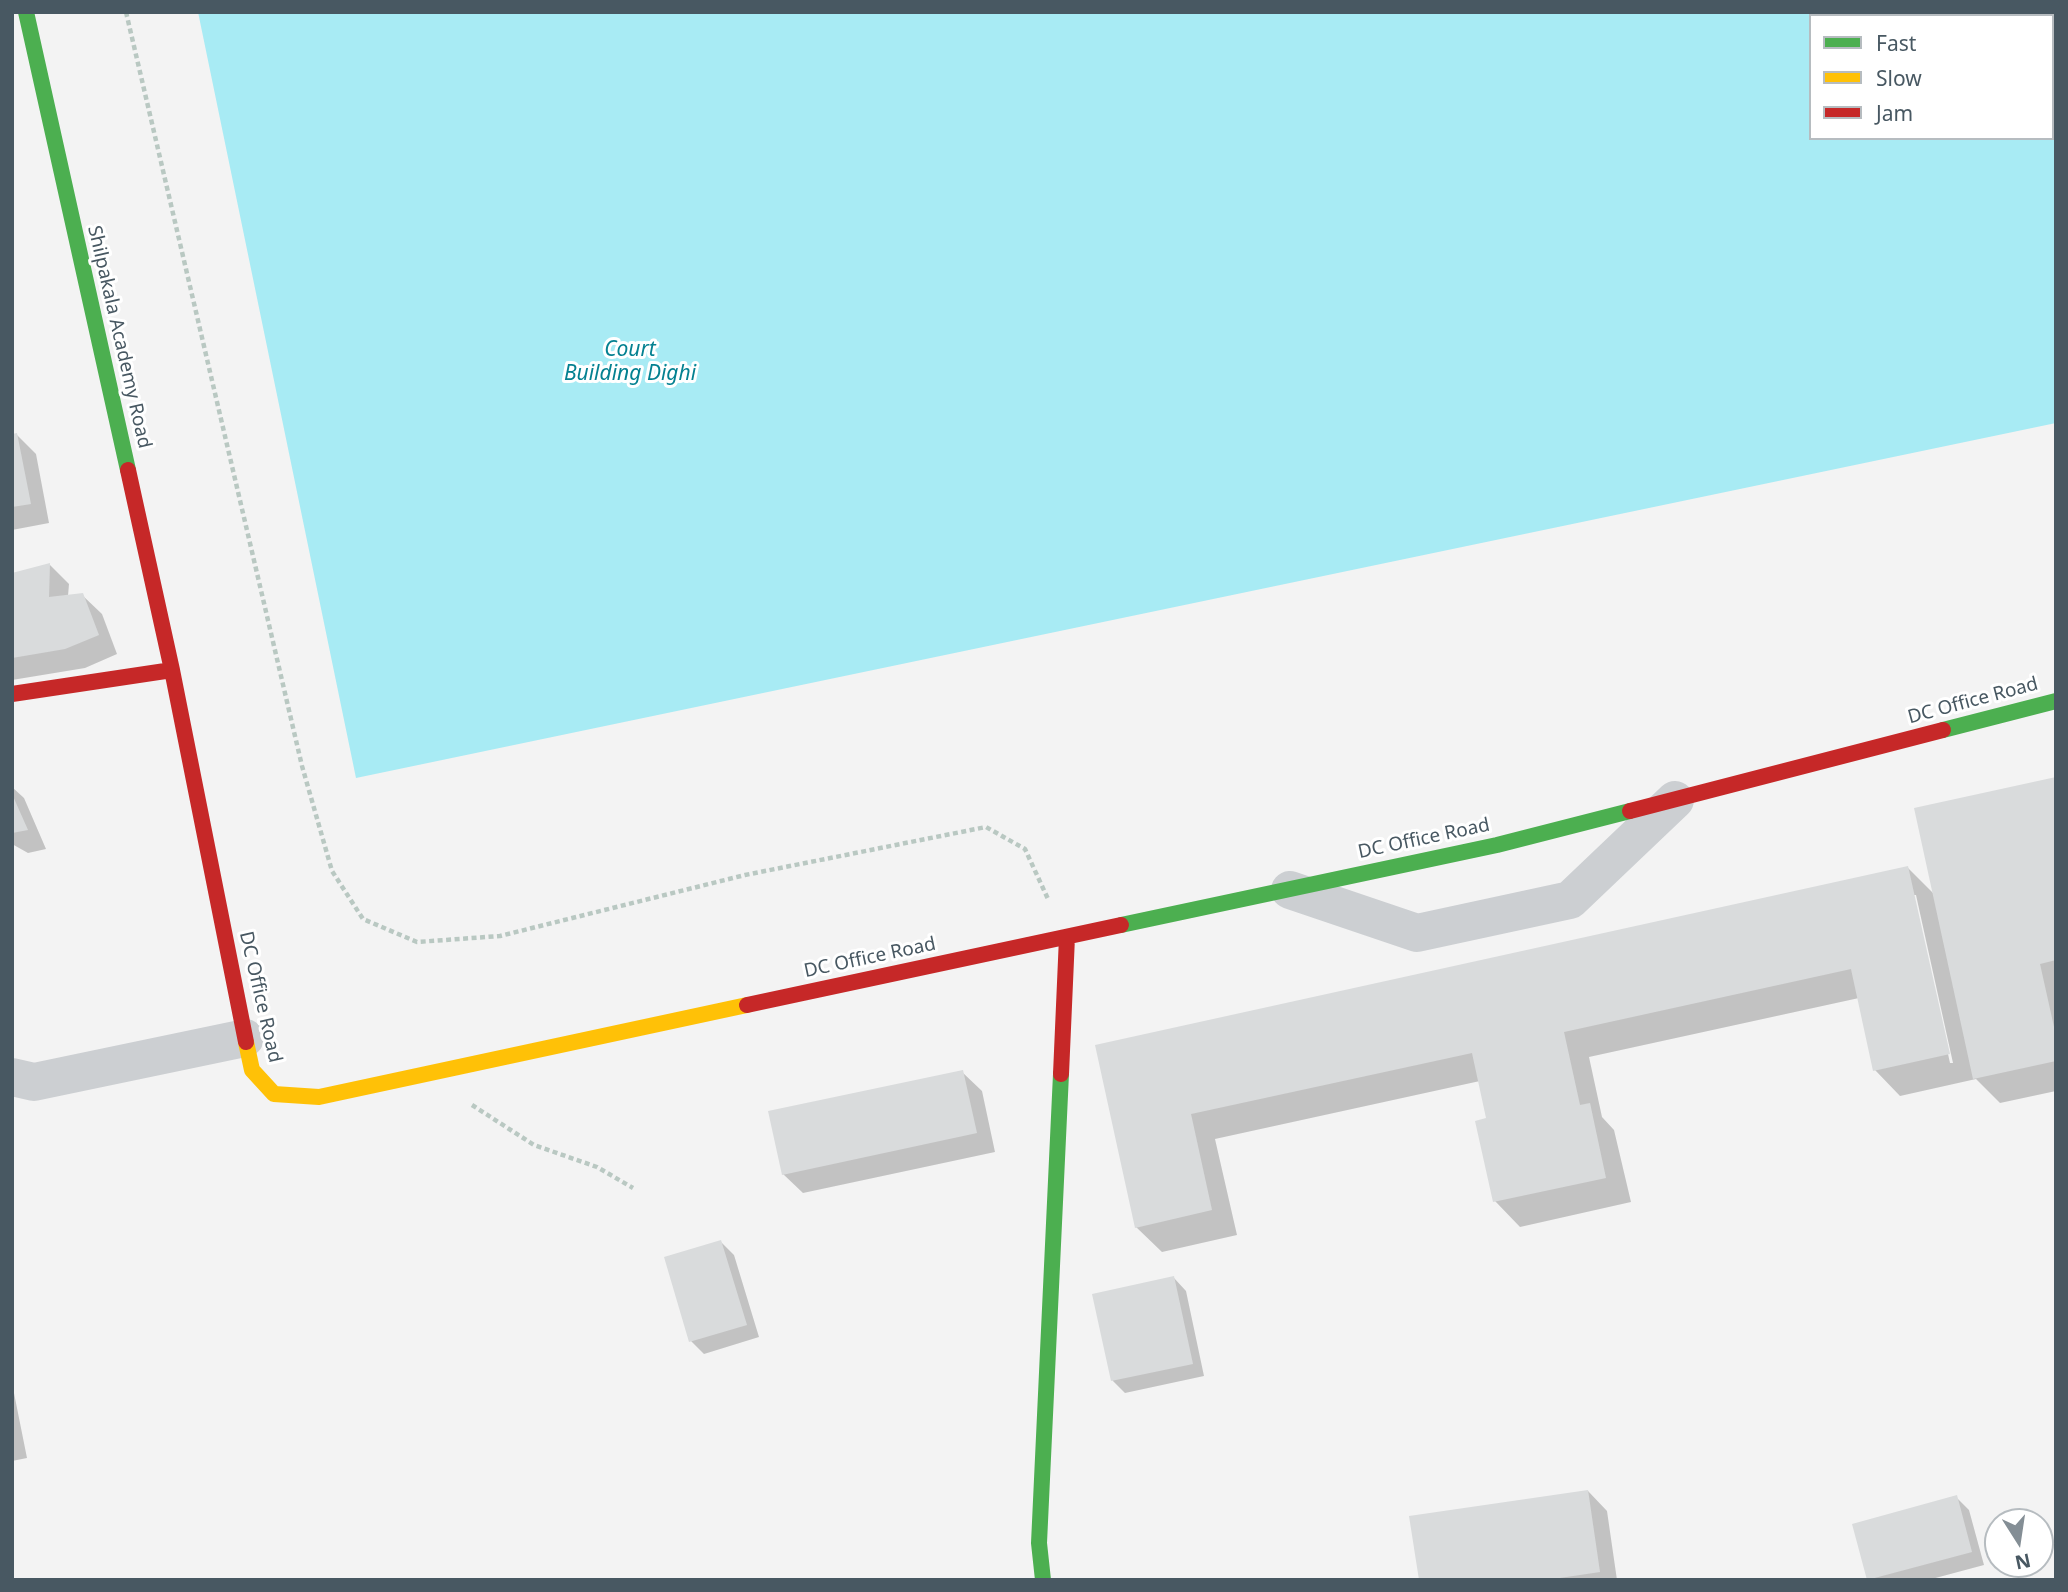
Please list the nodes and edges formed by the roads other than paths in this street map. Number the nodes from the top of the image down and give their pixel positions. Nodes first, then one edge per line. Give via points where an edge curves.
1 (26, 12) edge
2 (172, 670) junction
3 (12, 694) edge
4 (2056, 701) edge
5 (1675, 800) junction
6 (1290, 890) junction
7 (1067, 937) junction
8 (245, 1038) junction
9 (12, 1077) edge
10 (1044, 1580) edge

1 - 2 street, Shilpakala Academy Road
2 - 3 street
2 - 8 street, DC Office Road
4 - 5 street, DC Office Road
5 - 6 street, DC Office Road
5 - 6 street via 1570,900 1417,933
6 - 7 street, DC Office Road
7 - 8 street, DC Office Road via 319,1097 274,1094 252,1070
7 - 10 street via 1039,1543
8 - 9 street via 34,1082

